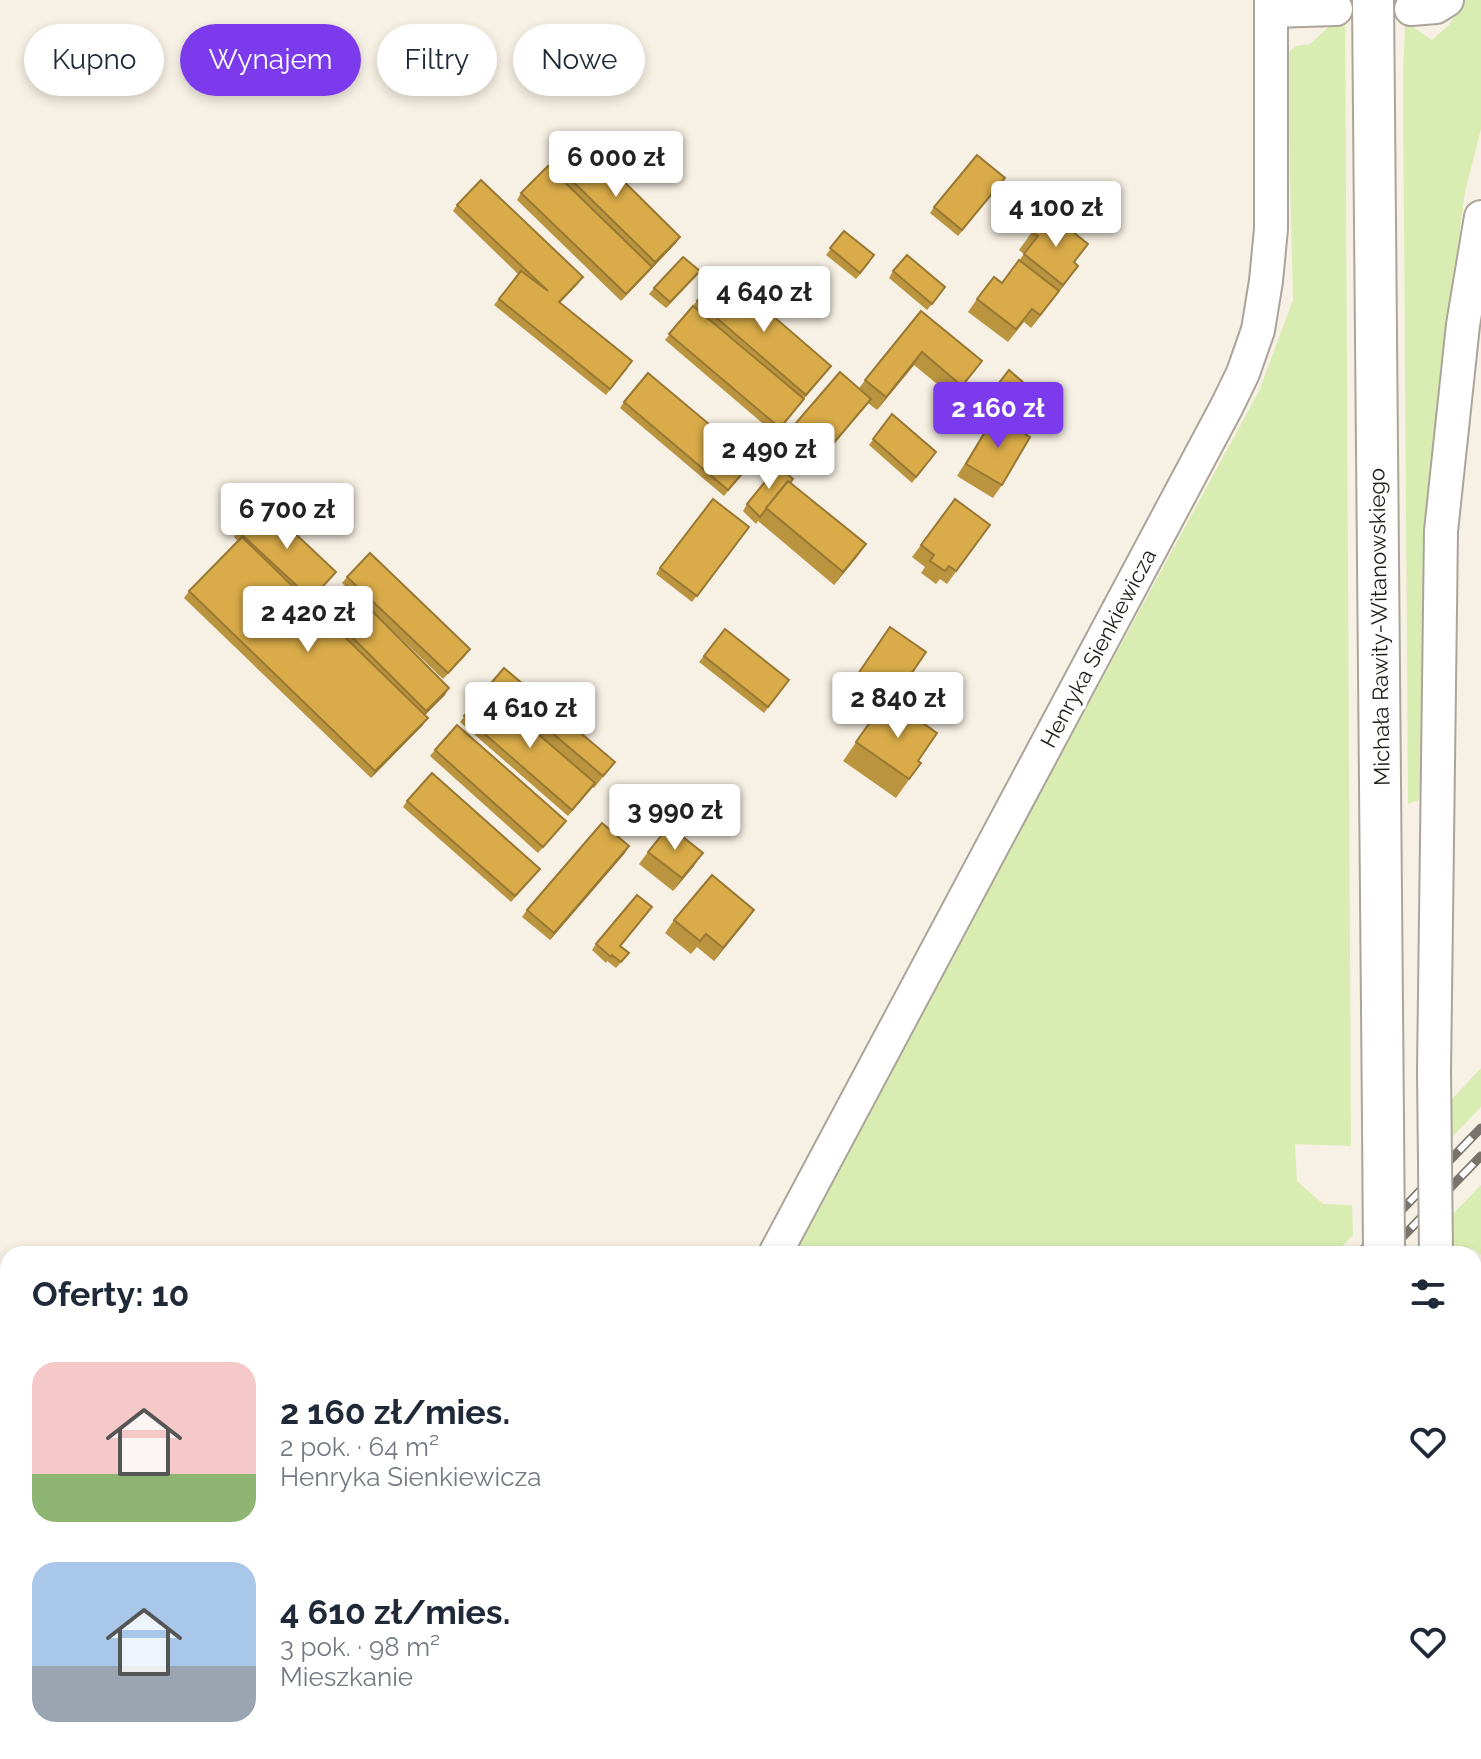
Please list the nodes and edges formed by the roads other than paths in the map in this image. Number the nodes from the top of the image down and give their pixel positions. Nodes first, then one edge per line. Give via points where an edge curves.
1 (1447, 0) edge
2 (1271, 5) edge
3 (1354, 5) edge
4 (1411, 9) dead end
5 (1481, 217) edge
6 (779, 1246) edge
7 (1384, 1246) edge
8 (1436, 1246) edge

1 - 4 street via 1436,7
2 - 3 street
2 - 6 street, Henryka Sienkiewicza via 1271,229 1258,330 1243,373
3 - 7 main road, Michała Rawity-Witanowskiego, bridge
5 - 8 street, bridge via 1463,325 1441,531

